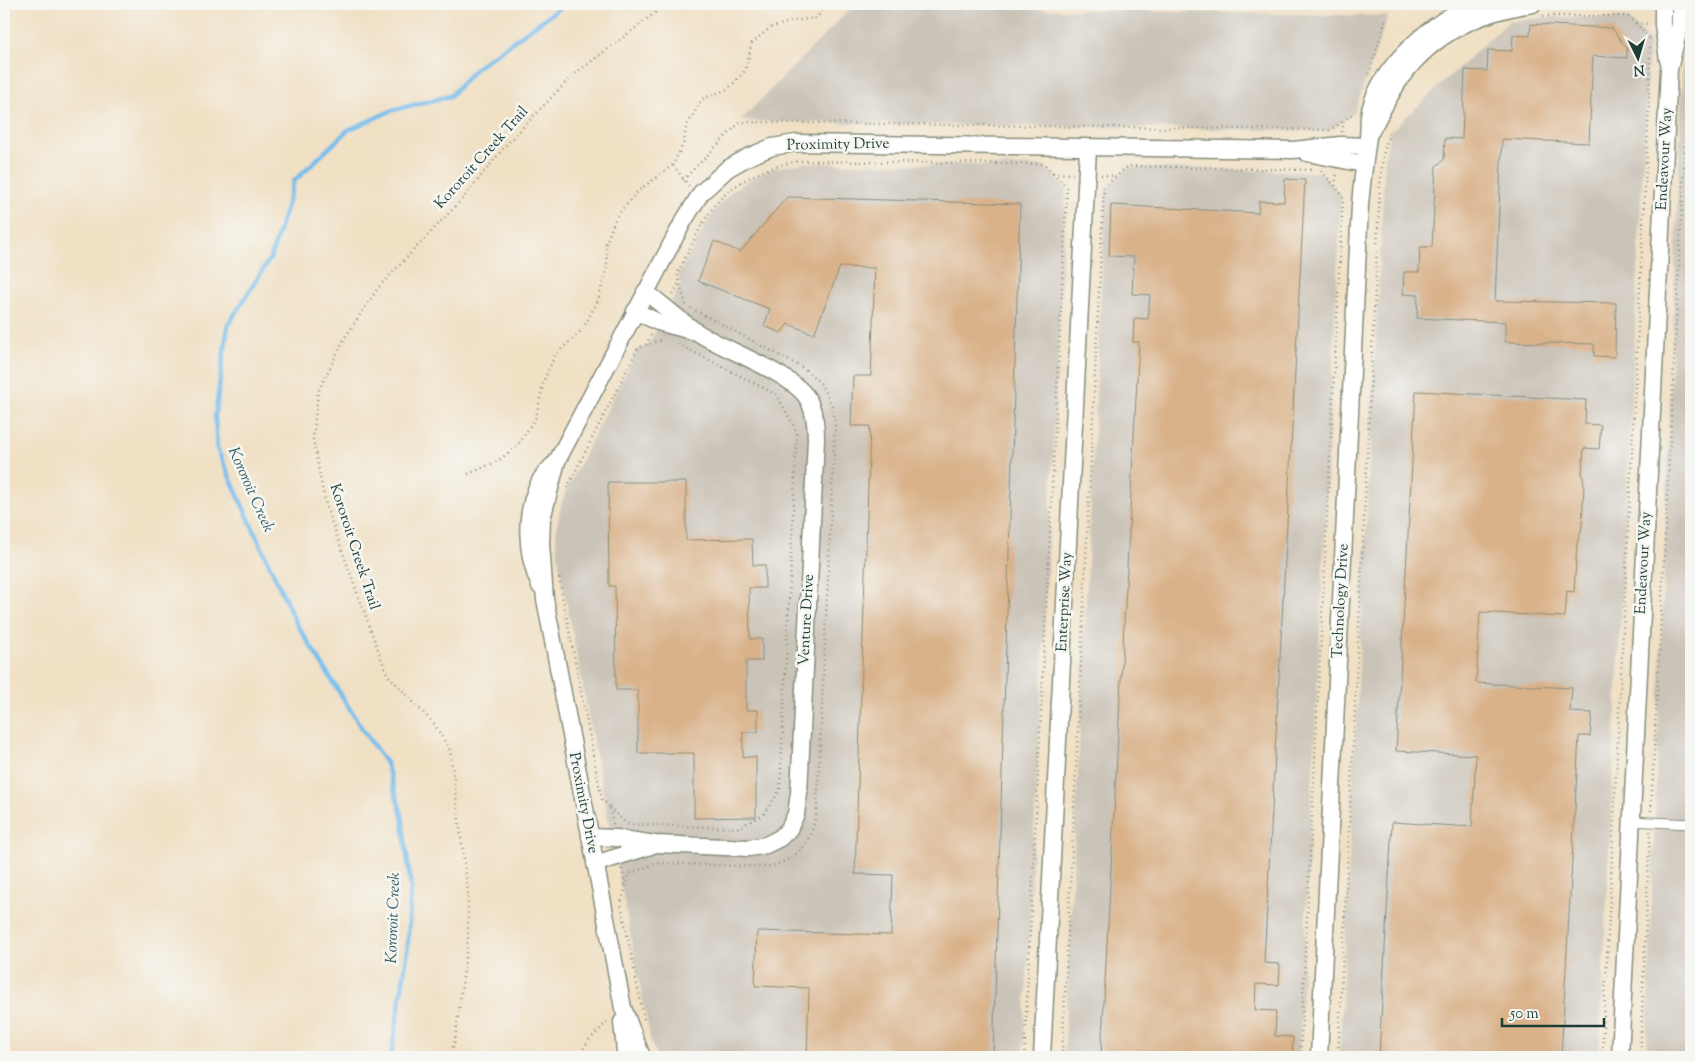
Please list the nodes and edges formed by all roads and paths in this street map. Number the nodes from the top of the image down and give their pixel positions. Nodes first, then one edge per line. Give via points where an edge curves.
1 (667, 4) edge
2 (828, 4) edge
3 (1475, 4) edge
4 (1663, 4) edge
5 (1680, 4) edge
6 (1537, 10) edge
7 (1386, 20) dead end
8 (1636, 23) junction
9 (1663, 25) junction
10 (1690, 49) edge
11 (1669, 69) junction
12 (1368, 77) dead end
13 (1356, 112) dead end
14 (1344, 121) junction
15 (1390, 128) dead end
16 (1367, 142) junction
17 (1088, 148) junction
18 (1340, 152) junction
19 (1364, 164) junction
20 (673, 165) junction
21 (1312, 170) dead end
22 (1321, 170) dead end
23 (1053, 173) junction
24 (1087, 174) junction
25 (1117, 176) junction
26 (683, 180) junction
27 (1335, 186) junction
28 (701, 193) junction
29 (679, 283) junction
30 (645, 292) junction
31 (666, 307) junction
32 (635, 311) junction
33 (658, 322) junction
34 (699, 333) junction
35 (668, 338) dead end
36 (676, 343) dead end
37 (646, 345) junction
38 (468, 474) dead end
39 (566, 489) dead end
40 (559, 577) dead end
41 (610, 808) junction
42 (1631, 821) junction
43 (1651, 822) junction
44 (1691, 824) edge
45 (590, 837) junction
46 (616, 838) junction
47 (655, 844) junction
48 (619, 855) junction
49 (595, 864) junction
50 (626, 886) junction
51 (623, 1008) junction
52 (646, 1027) dead end
53 (450, 1057) edge
54 (578, 1057) edge
55 (627, 1057) edge
56 (642, 1057) edge
57 (1024, 1057) edge
58 (1042, 1057) edge
59 (1062, 1057) edge
60 (1300, 1057) edge
61 (1319, 1057) edge
62 (1338, 1057) edge
63 (1602, 1057) edge
64 (1620, 1057) edge
65 (1640, 1057) edge

1 - 53 path, Kororoit Creek Trail via 572,76 506,145 465,196 378,288 344,339 318,392 312,439 327,509 374,639 387,674 434,724 450,750 468,891 468,938
2 - 20 path via 816,18 770,28 752,44 745,71 728,88 702,98 686,128 684,142
3 - 16 street, Technology Drive via 1431,29 1396,63 1370,110
4 - 9 street, Endeavour Way
5 - 11 street, Endeavour Way via 1680,25
6 - 8 path via 1627,16
6 - 16 street via 1493,11 1439,38 1404,74
7 - 12 path
8 - 9 path
8 - 63 path via 1650,39 1648,106
9 - 11 street, Endeavour Way
10 - 43 path
11 - 42 street, Endeavour Way
13 - 14 path
14 - 18 path
14 - 26 path via 1330,130 740,122
15 - 62 path via 1380,186
16 - 18 street, Proximity Drive
16 - 19 street, Technology Drive
17 - 18 street, Proximity Drive
17 - 24 street, Enterprise Way
17 - 28 street, Proximity Drive via 796,143 772,147 748,157 727,169
18 - 19 street, Proximity Drive
18 - 27 path
19 - 61 street, Technology Drive
20 - 26 path
20 - 38 path via 638,191 616,217 606,243 607,268 598,300 583,330 555,355 544,380 536,417 518,445 498,461
21 - 25 path via 1128,166
22 - 27 path
23 - 24 path
23 - 29 path via 1046,164 799,161 778,165 739,184 715,205 677,274
23 - 57 path via 1067,188
24 - 25 path
24 - 58 street, Enterprise Way
25 - 59 path via 1104,187
26 - 28 path
27 - 60 path via 1343,196
28 - 30 street, Proximity Drive
29 - 31 path
29 - 50 path via 686,306 806,369 821,384 832,406 835,426 817,809 814,828 806,844 779,864 766,867 656,862 629,874
30 - 31 street, Venture Drive
30 - 32 street, Proximity Drive
31 - 34 street, Venture Drive
32 - 33 street, Venture Drive
32 - 45 street, Proximity Drive via 557,461 542,519 545,599
33 - 34 street, Venture Drive
33 - 37 path
34 - 47 street, Venture Drive via 795,386 809,400 816,420 799,793 796,814 789,829 766,845 749,848
35 - 37 path
36 - 41 path via 777,395 798,432 780,790 763,816 737,828 627,824
37 - 39 path via 638,348
40 - 41 path via 602,800
41 - 46 path
42 - 43 lane
42 - 64 street, Endeavour Way
43 - 44 lane
43 - 65 path
45 - 46 street, Venture Drive
45 - 49 street, Proximity Drive
46 - 47 street, Venture Drive
47 - 48 street, Venture Drive
48 - 49 street, Venture Drive
48 - 50 path
49 - 51 street, Proximity Drive
50 - 52 path via 621,904
51 - 54 path via 589,1040
51 - 55 street, Proximity Drive via 624,1051
51 - 56 street, Proximity Drive

